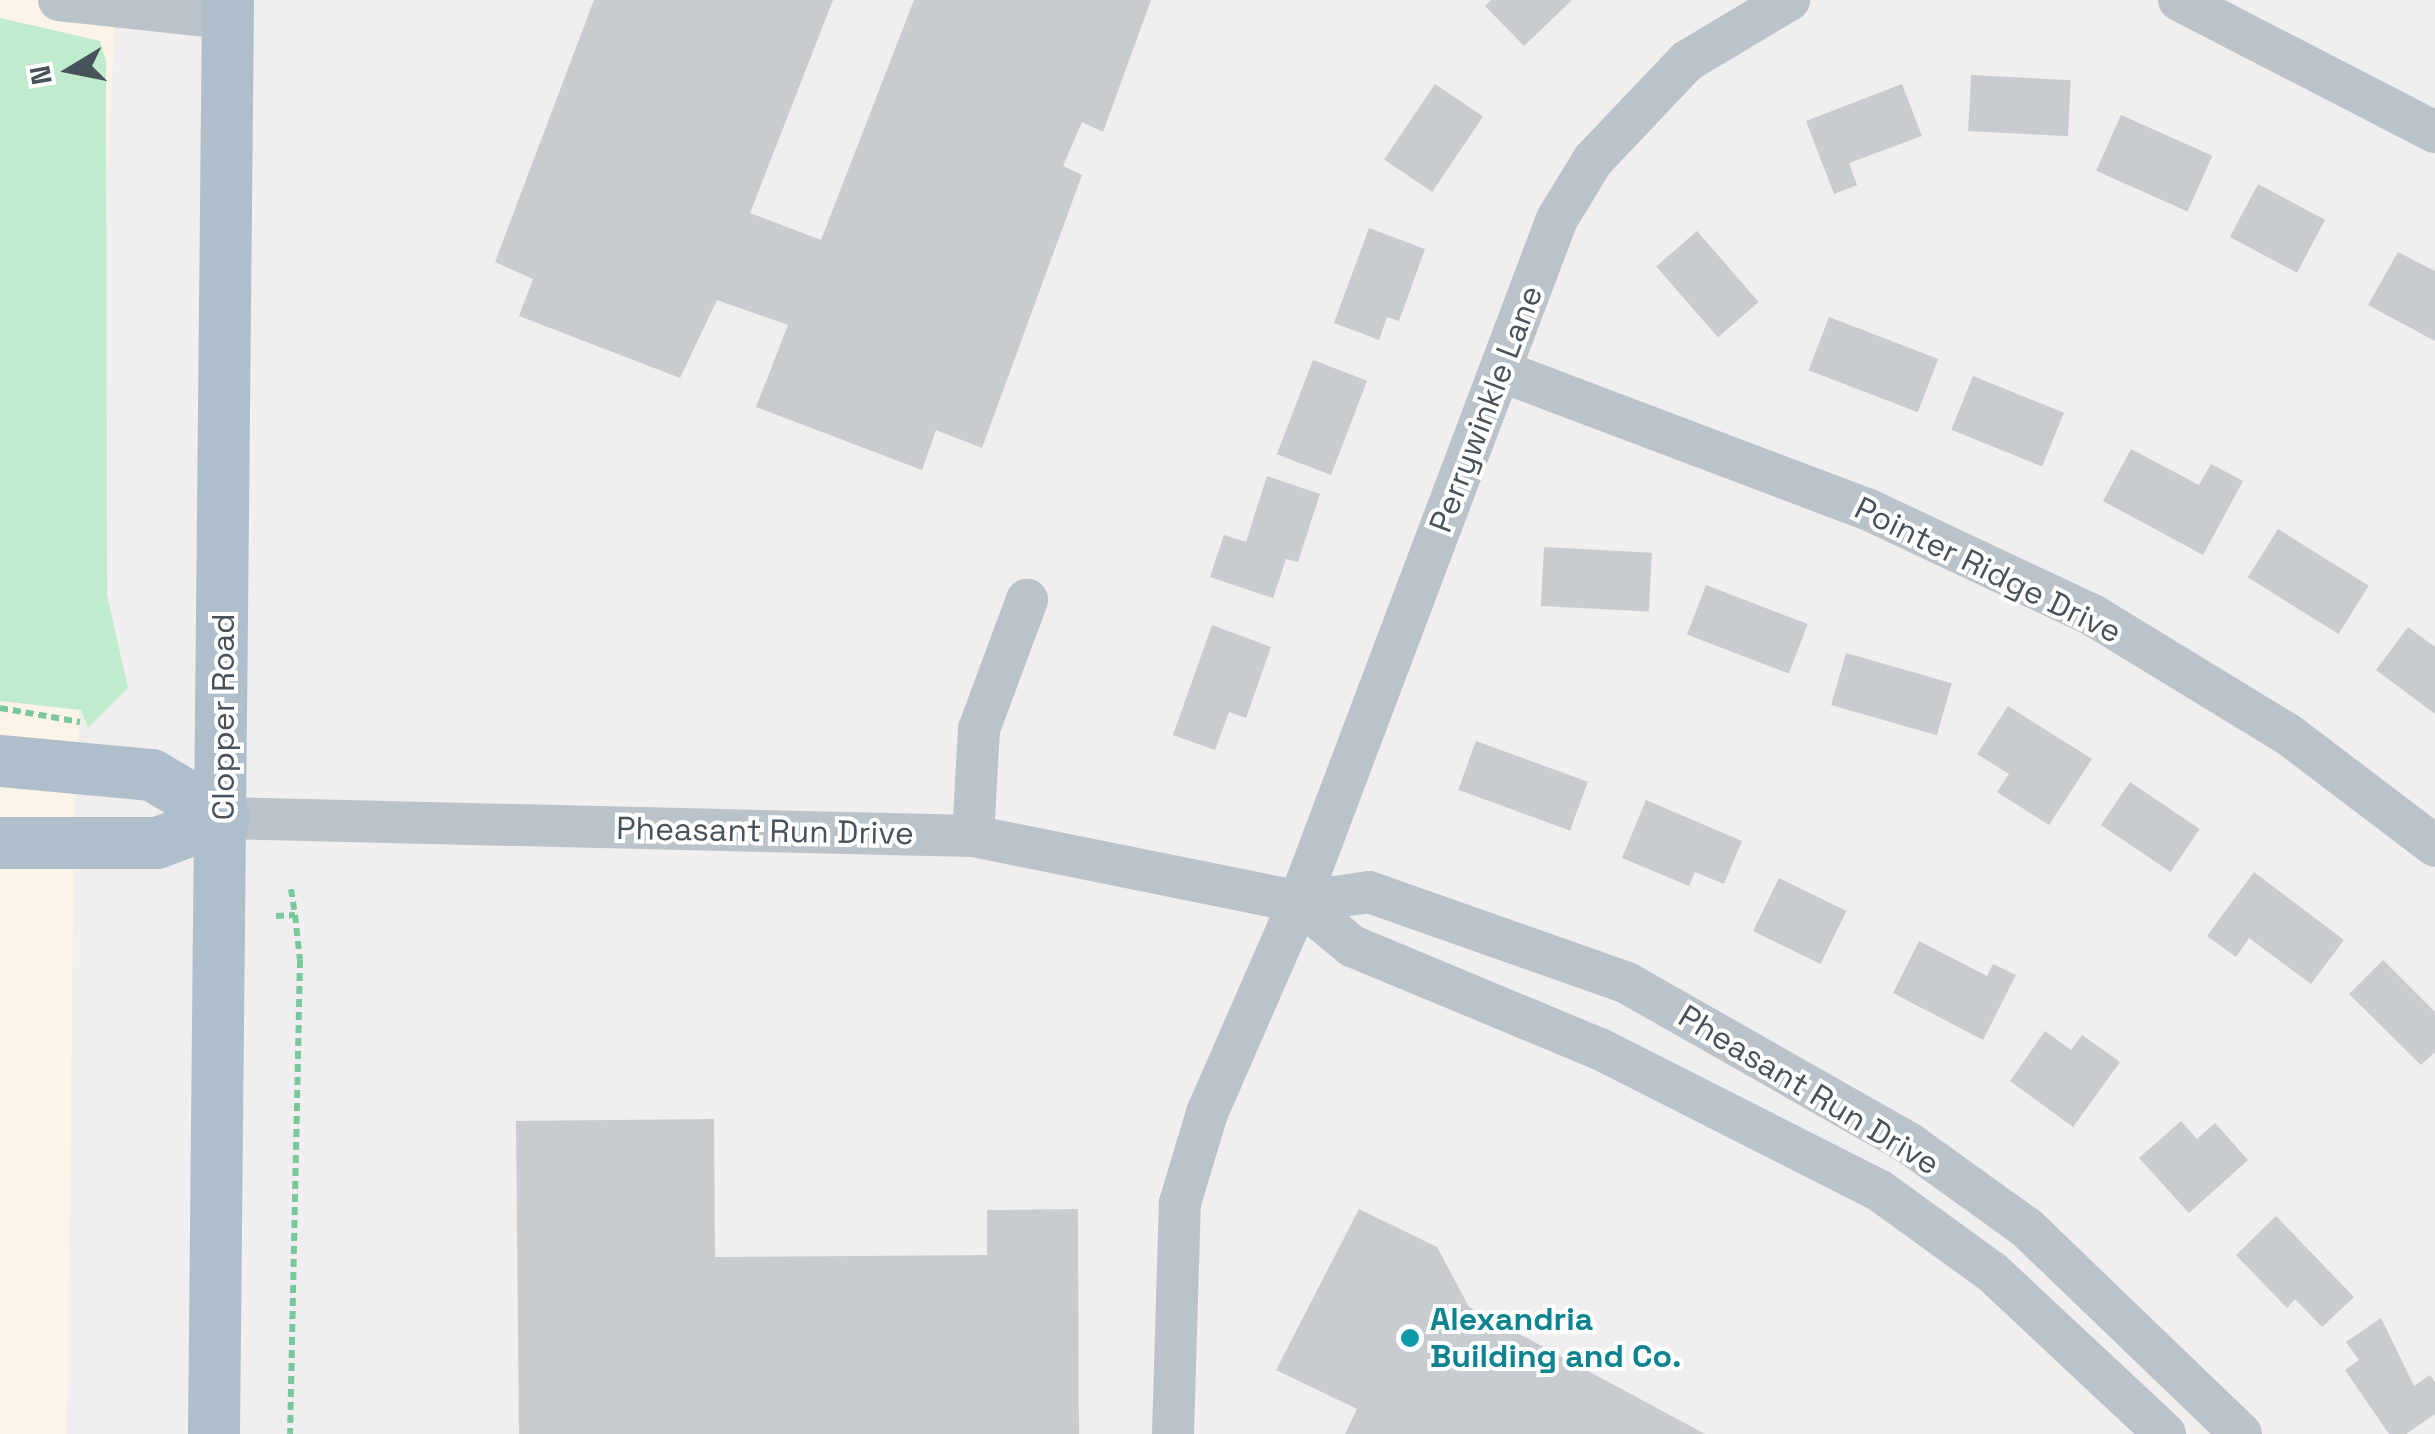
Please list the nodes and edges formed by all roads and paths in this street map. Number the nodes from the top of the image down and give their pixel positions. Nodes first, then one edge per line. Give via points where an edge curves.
1 (59, 0) edge
2 (1789, 0) edge
3 (2178, 0) edge
4 (227, 9) edge
5 (2435, 132) edge
6 (1501, 371) junction
7 (1028, 600) dead end
8 (0, 762) edge
9 (224, 818) junction
10 (974, 836) junction
11 (0, 844) edge
12 (2435, 846) edge
13 (292, 889) dead end
14 (1299, 902) junction
15 (294, 915) junction
16 (276, 916) dead end
17 (214, 1434) edge
18 (290, 1434) edge
19 (1174, 1434) edge
20 (2165, 1434) edge
21 (2242, 1434) edge

1 - 4 street
2 - 6 street, Perrywinkle Lane via 1687,61 1594,160 1558,219
3 - 5 street
4 - 9 main road, Clopper Road
6 - 12 street, Pointer Ridge Drive via 1867,510 2094,616 2289,735
6 - 14 street, Perrywinkle Lane
7 - 10 street via 979,729
8 - 9 main road via 152,774
9 - 10 street, Pheasant Run Drive
9 - 11 main road via 157,843
9 - 17 main road, Clopper Road
10 - 14 street, Pheasant Run Drive
13 - 15 path
14 - 19 street, Perrywinkle Lane via 1206,1113 1180,1203
14 - 20 street, Pheasant Run Drive via 1352,946 1600,1049 1880,1190 1992,1272
14 - 21 street, Pheasant Run Drive via 1369,892 1626,983 1910,1144 2027,1228
15 - 16 path
15 - 18 path

